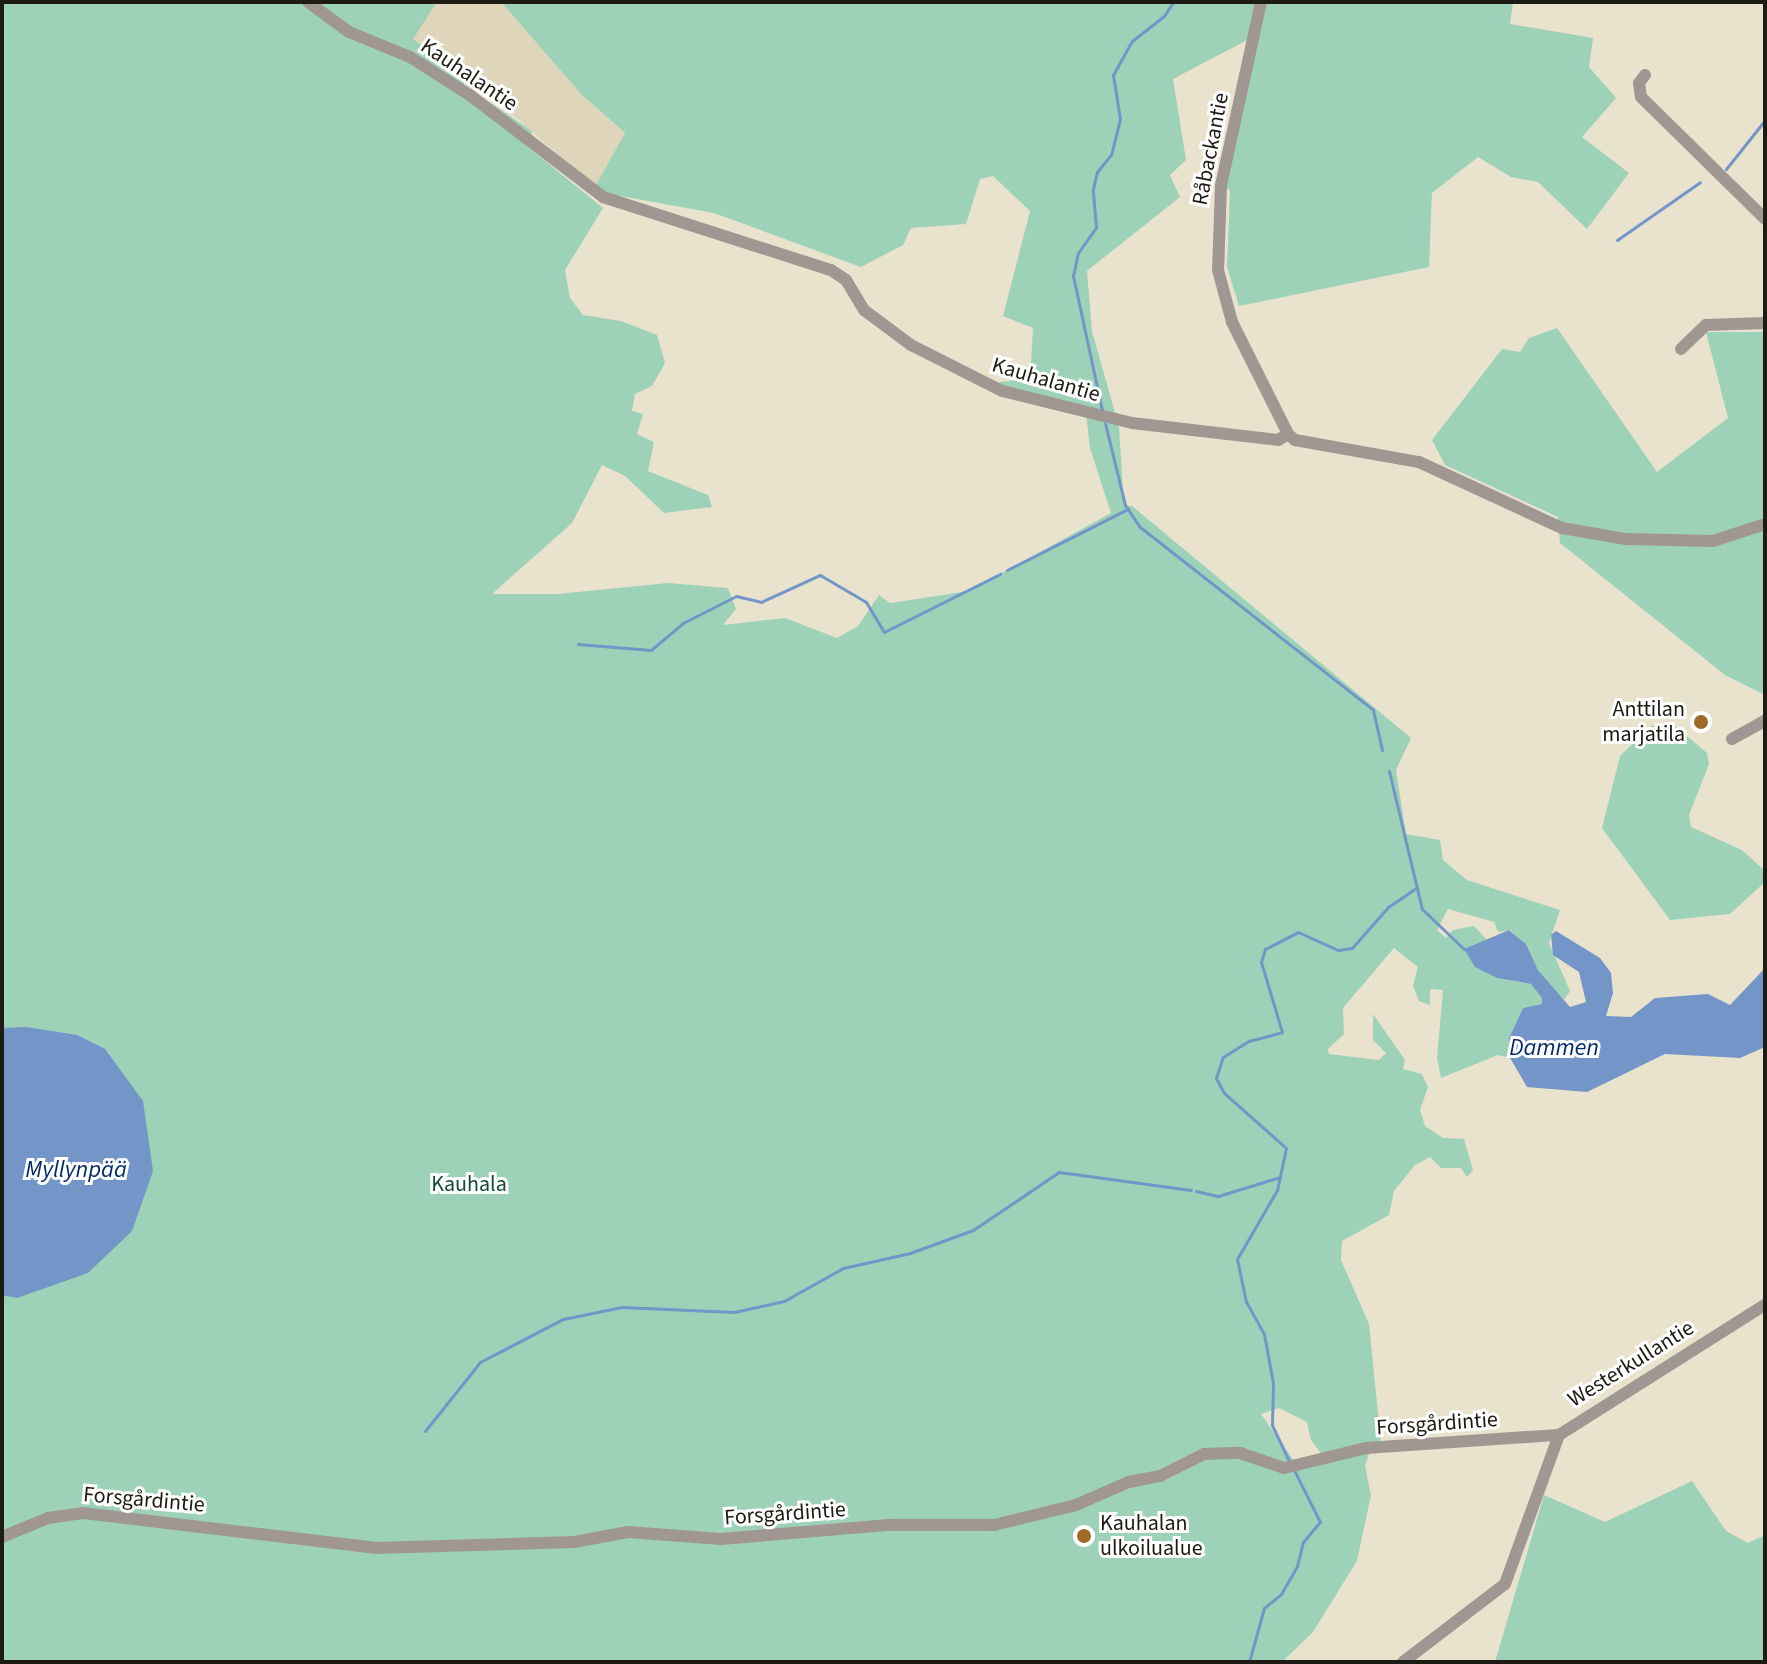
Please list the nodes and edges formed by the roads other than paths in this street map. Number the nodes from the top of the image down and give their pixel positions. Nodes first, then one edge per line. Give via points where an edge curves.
1 (308, 2) edge
2 (1261, 2) edge
3 (1645, 75) dead end
4 (1765, 219) edge
5 (1765, 323) edge
6 (1681, 349) dead end
7 (1288, 434) junction
8 (1765, 524) edge
9 (1765, 721) edge
10 (1732, 739) dead end
11 (1765, 1305) edge
12 (1559, 1435) junction
13 (2, 1537) edge
14 (1403, 1662) edge

1 - 7 street, Kauhalantie via 349,32 410,57 471,96 603,197 831,270 883,325 978,381 1132,423 1278,440
2 - 7 street, Råbackantie via 1221,186 1218,270 1232,322
3 - 4 street via 1639,83 1641,97
5 - 6 street via 1706,325
7 - 8 street, Kauhalantie via 1295,440 1419,462 1562,528 1626,539 1713,541
9 - 10 street
11 - 12 street, Westerkullantie
12 - 13 street, Forsgårdintie via 1366,1448 1284,1468 1240,1453 1204,1454 1160,1476 1129,1482 1076,1505 994,1525 889,1525 721,1539 628,1532 574,1542 375,1548 83,1513 48,1518
12 - 14 street, Westerkullantie via 1505,1584

